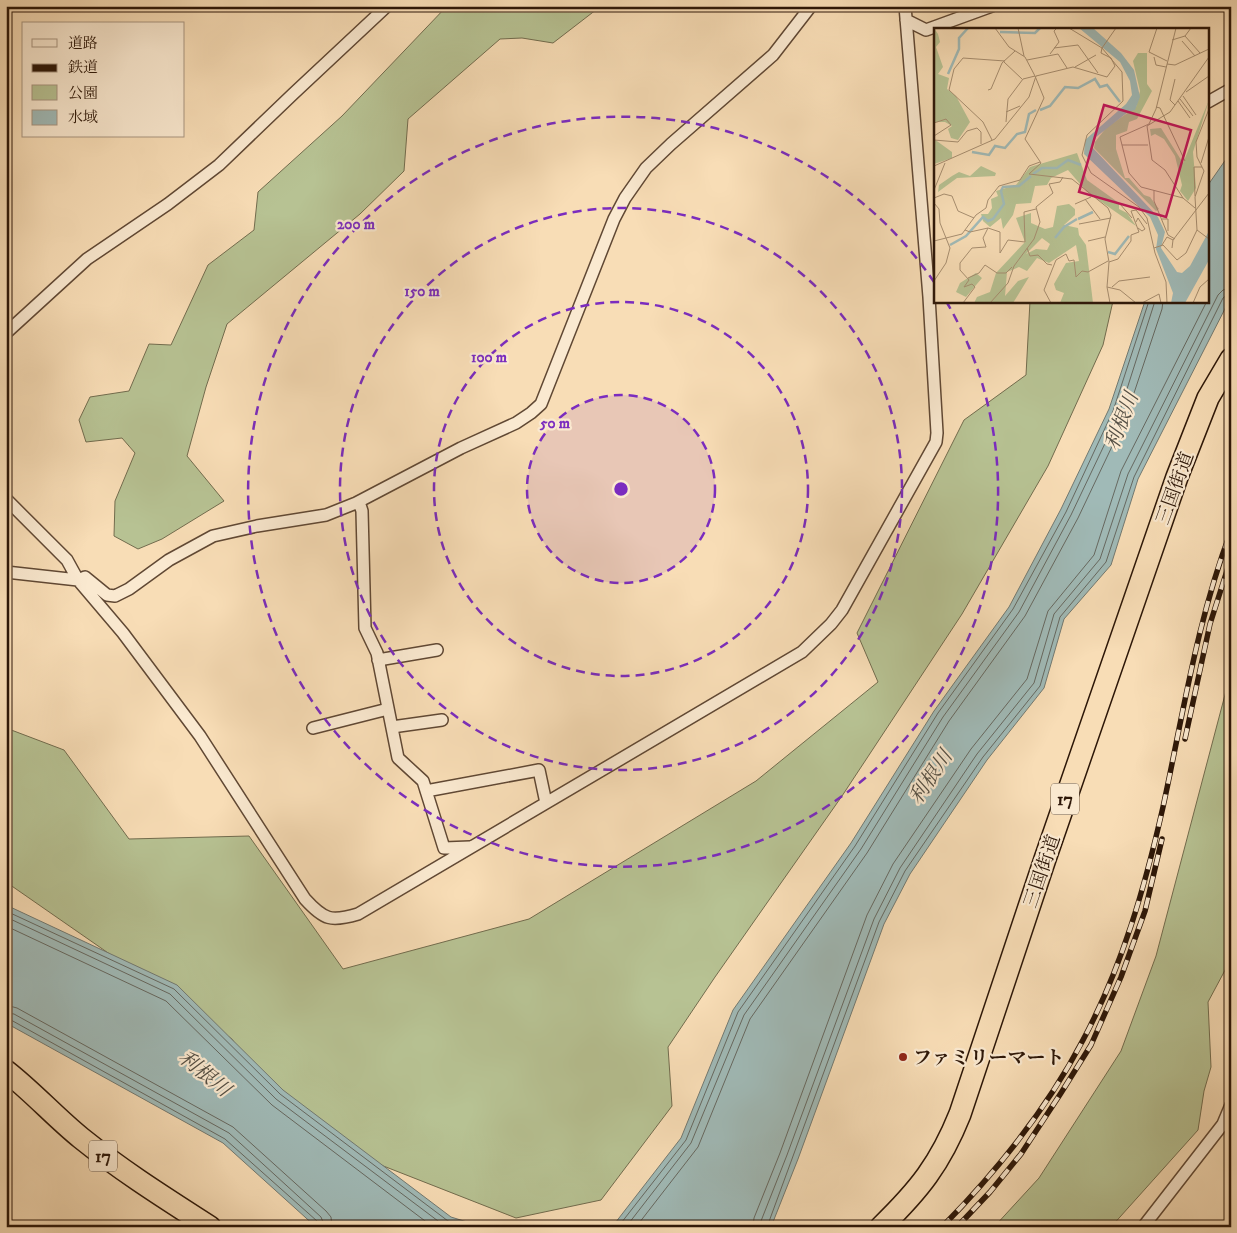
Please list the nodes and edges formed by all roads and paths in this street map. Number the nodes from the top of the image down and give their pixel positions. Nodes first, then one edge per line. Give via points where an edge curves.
1 (387, 6) edge
2 (811, 6) edge
3 (905, 6) edge
4 (992, 6) edge
5 (906, 20) junction
6 (1231, 88) edge
7 (1210, 101) edge
8 (931, 265) edge
9 (6, 333) edge
10 (1231, 359) edge
11 (6, 499) edge
12 (359, 502) junction
13 (6, 572) edge
14 (78, 580) junction
15 (437, 650) dead end
16 (378, 660) junction
17 (388, 709) junction
18 (442, 720) dead end
19 (392, 727) junction
20 (313, 728) dead end
21 (426, 791) junction
22 (546, 803) junction
23 (472, 847) junction
24 (6, 1071) edge
25 (1231, 1105) edge
26 (210, 1227) edge
27 (881, 1227) edge
28 (1142, 1227) edge

1 - 9 street via 219,165 87,259
2 - 12 street via 773,55 646,168 625,198 541,404 516,423
3 - 5 street
4 - 5 street via 926,30
5 - 8 street
6 - 7 street
8 - 22 street via 936,442 842,610 802,652
10 - 27 highway, 三国街道 / 17 via 1208,398 1177,477 960,1114 942,1154 925,1181
11 - 14 street via 67,560
12 - 14 street via 326,516 213,536 169,560 115,596 107,595 86,576
12 - 16 street via 362,511 365,628
13 - 14 street
14 - 23 street via 123,633 200,736 305,899 318,913 341,919 358,914
15 - 16 street
16 - 17 street
17 - 19 street
17 - 20 street
18 - 19 street
19 - 21 street via 398,758 416,773
21 - 22 street via 539,770
21 - 23 street via 444,848
22 - 23 street
24 - 26 highway, 17 via 117,1166
25 - 28 street via 1223,1124

